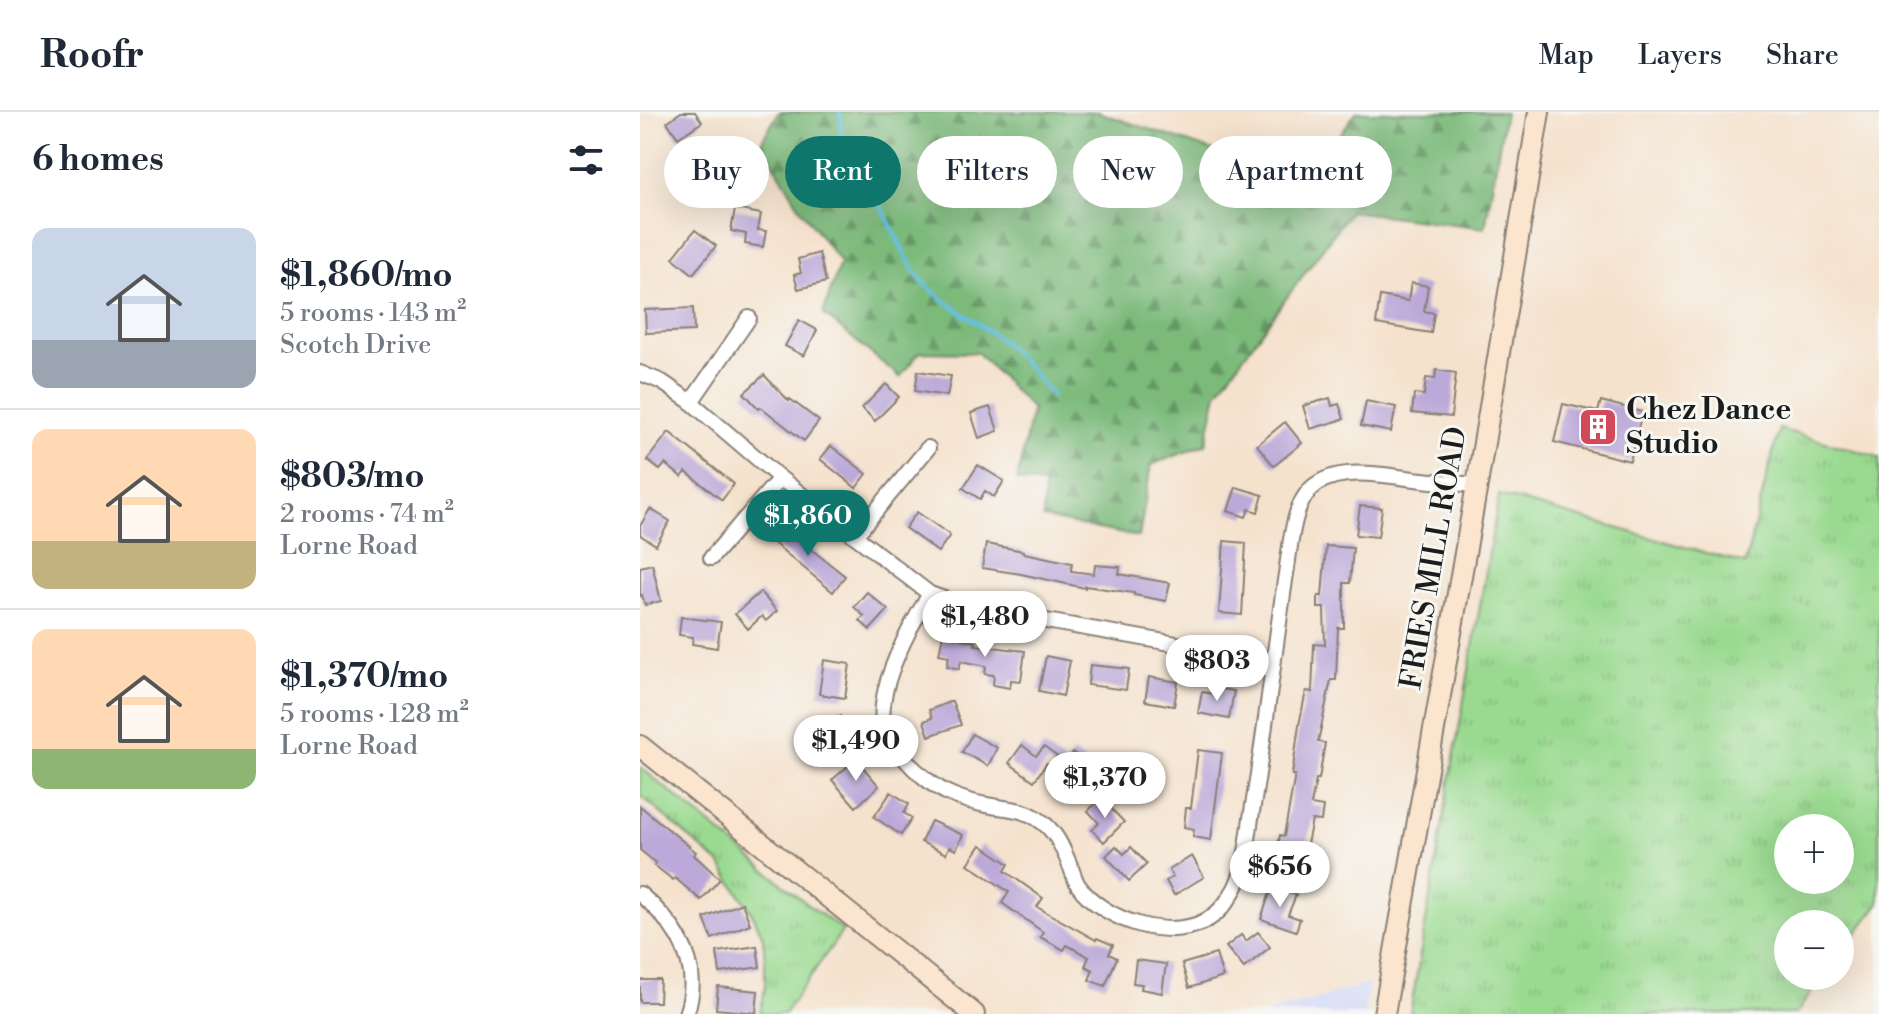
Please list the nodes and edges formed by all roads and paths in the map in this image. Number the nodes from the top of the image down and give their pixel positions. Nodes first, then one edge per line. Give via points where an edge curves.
1 (1539, 112) edge
2 (749, 318) dead end
3 (640, 373) edge
4 (691, 402) junction
5 (928, 448) dead end
6 (780, 478) junction
7 (1477, 485) junction
8 (855, 536) junction
9 (711, 558) dead end
10 (930, 594) junction
11 (1273, 661) junction
12 (640, 746) edge
13 (640, 894) edge
14 (686, 1014) edge
15 (974, 1014) edge
16 (1384, 1014) edge

1 - 7 main road, FRIES MILL ROAD
2 - 4 street
3 - 4 street
4 - 6 street
5 - 8 street
6 - 8 street
6 - 9 street
7 - 11 street via 1362,473 1315,484 1293,524
7 - 16 main road, FRIES MILL ROAD
8 - 10 street
10 - 11 street via 1001,613
10 - 11 street via 888,677 883,724 891,742 912,767 950,794 1036,817 1051,828 1078,884 1093,900 1135,924 1160,929 1213,917 1241,875
12 - 15 main road
13 - 14 street via 673,927 685,949 691,979

